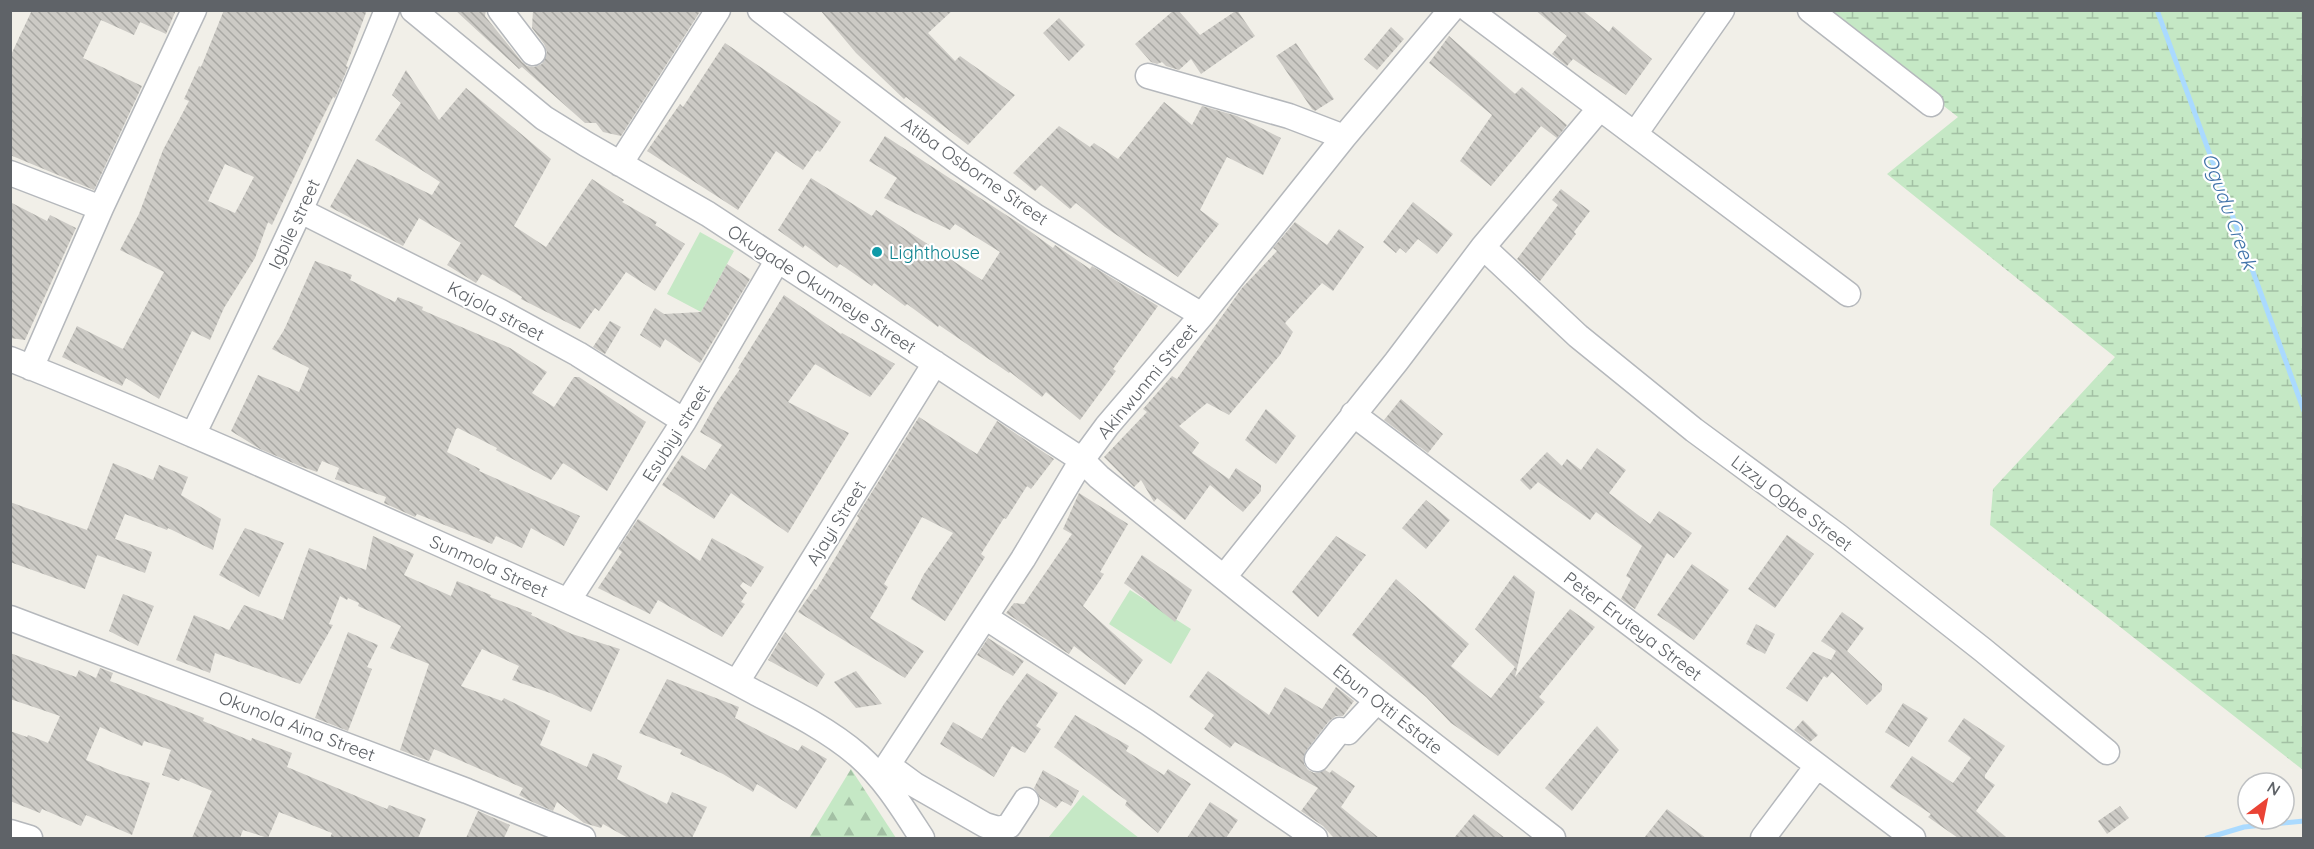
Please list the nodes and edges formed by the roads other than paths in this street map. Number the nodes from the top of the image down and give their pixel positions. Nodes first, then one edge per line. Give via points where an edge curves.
1 (194, 10) edge
2 (387, 10) edge
3 (414, 10) edge
4 (500, 10) edge
5 (718, 10) edge
6 (760, 10) edge
7 (1451, 10) edge
8 (1469, 10) edge
9 (1722, 10) edge
10 (1810, 10) edge
11 (533, 53) dead end
12 (1148, 76) dead end
13 (1931, 104) dead end
14 (1599, 108) junction
15 (1635, 134) junction
16 (1344, 137) junction
17 (620, 164) junction
18 (10, 172) edge
19 (101, 208) junction
20 (301, 211) junction
21 (1483, 247) junction
22 (777, 261) junction
23 (1848, 294) dead end
24 (1202, 315) junction
25 (935, 363) junction
26 (21, 364) edge
27 (1353, 414) junction
28 (684, 421) junction
29 (193, 435) junction
30 (1082, 460) junction
31 (1224, 577) junction
32 (568, 601) junction
33 (985, 617) junction
34 (10, 618) edge
35 (737, 682) junction
36 (1377, 701) junction
37 (2107, 752) dead end
38 (1317, 759) dead end
39 (1817, 766) junction
40 (884, 771) junction
41 (1026, 800) dead end
42 (10, 832) edge
43 (557, 834) edge
44 (30, 838) edge
45 (582, 838) edge
46 (922, 838) edge
47 (1315, 838) edge
48 (1553, 838) edge
49 (1764, 838) edge
50 (1913, 838) edge

1 - 19 street
2 - 20 street, Igbile street
3 - 17 street, Okugade Okunneye Street via 544,118
4 - 11 street
5 - 17 street
6 - 24 street, Atiba Osborne Street via 959,164 1035,216
7 - 16 street, Akinwunmi Street
8 - 14 street
9 - 15 street
10 - 13 street
12 - 16 street via 1289,116
14 - 15 street
14 - 21 street
15 - 23 street
16 - 24 street, Akinwunmi Street
17 - 22 street, Okugade Okunneye Street via 708,214
18 - 19 street
19 - 26 street
20 - 28 street, Kajola street via 578,354
20 - 29 street, Igbile street
21 - 27 street
21 - 37 street, Lizzy Ogbe Street via 1578,336 1694,430 1974,642
22 - 25 street, Okugade Okunneye Street
22 - 28 street, Esubiyi street
24 - 30 street, Akinwunmi Street
25 - 30 street, Okugade Okunneye Street
25 - 35 street, Ajayi Street
26 - 29 street, Sunmola Street
27 - 31 street
27 - 39 street, Peter Eruteya Street
28 - 32 street, Esubiyi street
29 - 32 street, Sunmola Street
30 - 31 street, Okugade Okunneye Street
30 - 33 street, Akinwunmi Street
31 - 36 street, Ebun Otti Estate
32 - 35 street, Sunmola Street
33 - 40 street, Akinwunmi Street
33 - 47 street
34 - 43 street, Okunola Aina Street via 467,791
35 - 40 street, Sunmola Street via 791,711
36 - 38 street via 1348,732 1340,730
36 - 48 street, Ebun Otti Estate
39 - 49 street
39 - 50 street, Peter Eruteya Street
40 - 41 street via 998,829 1009,826
40 - 46 street, Sunmola Street
42 - 44 street
43 - 45 street, Okunola Aina Street

